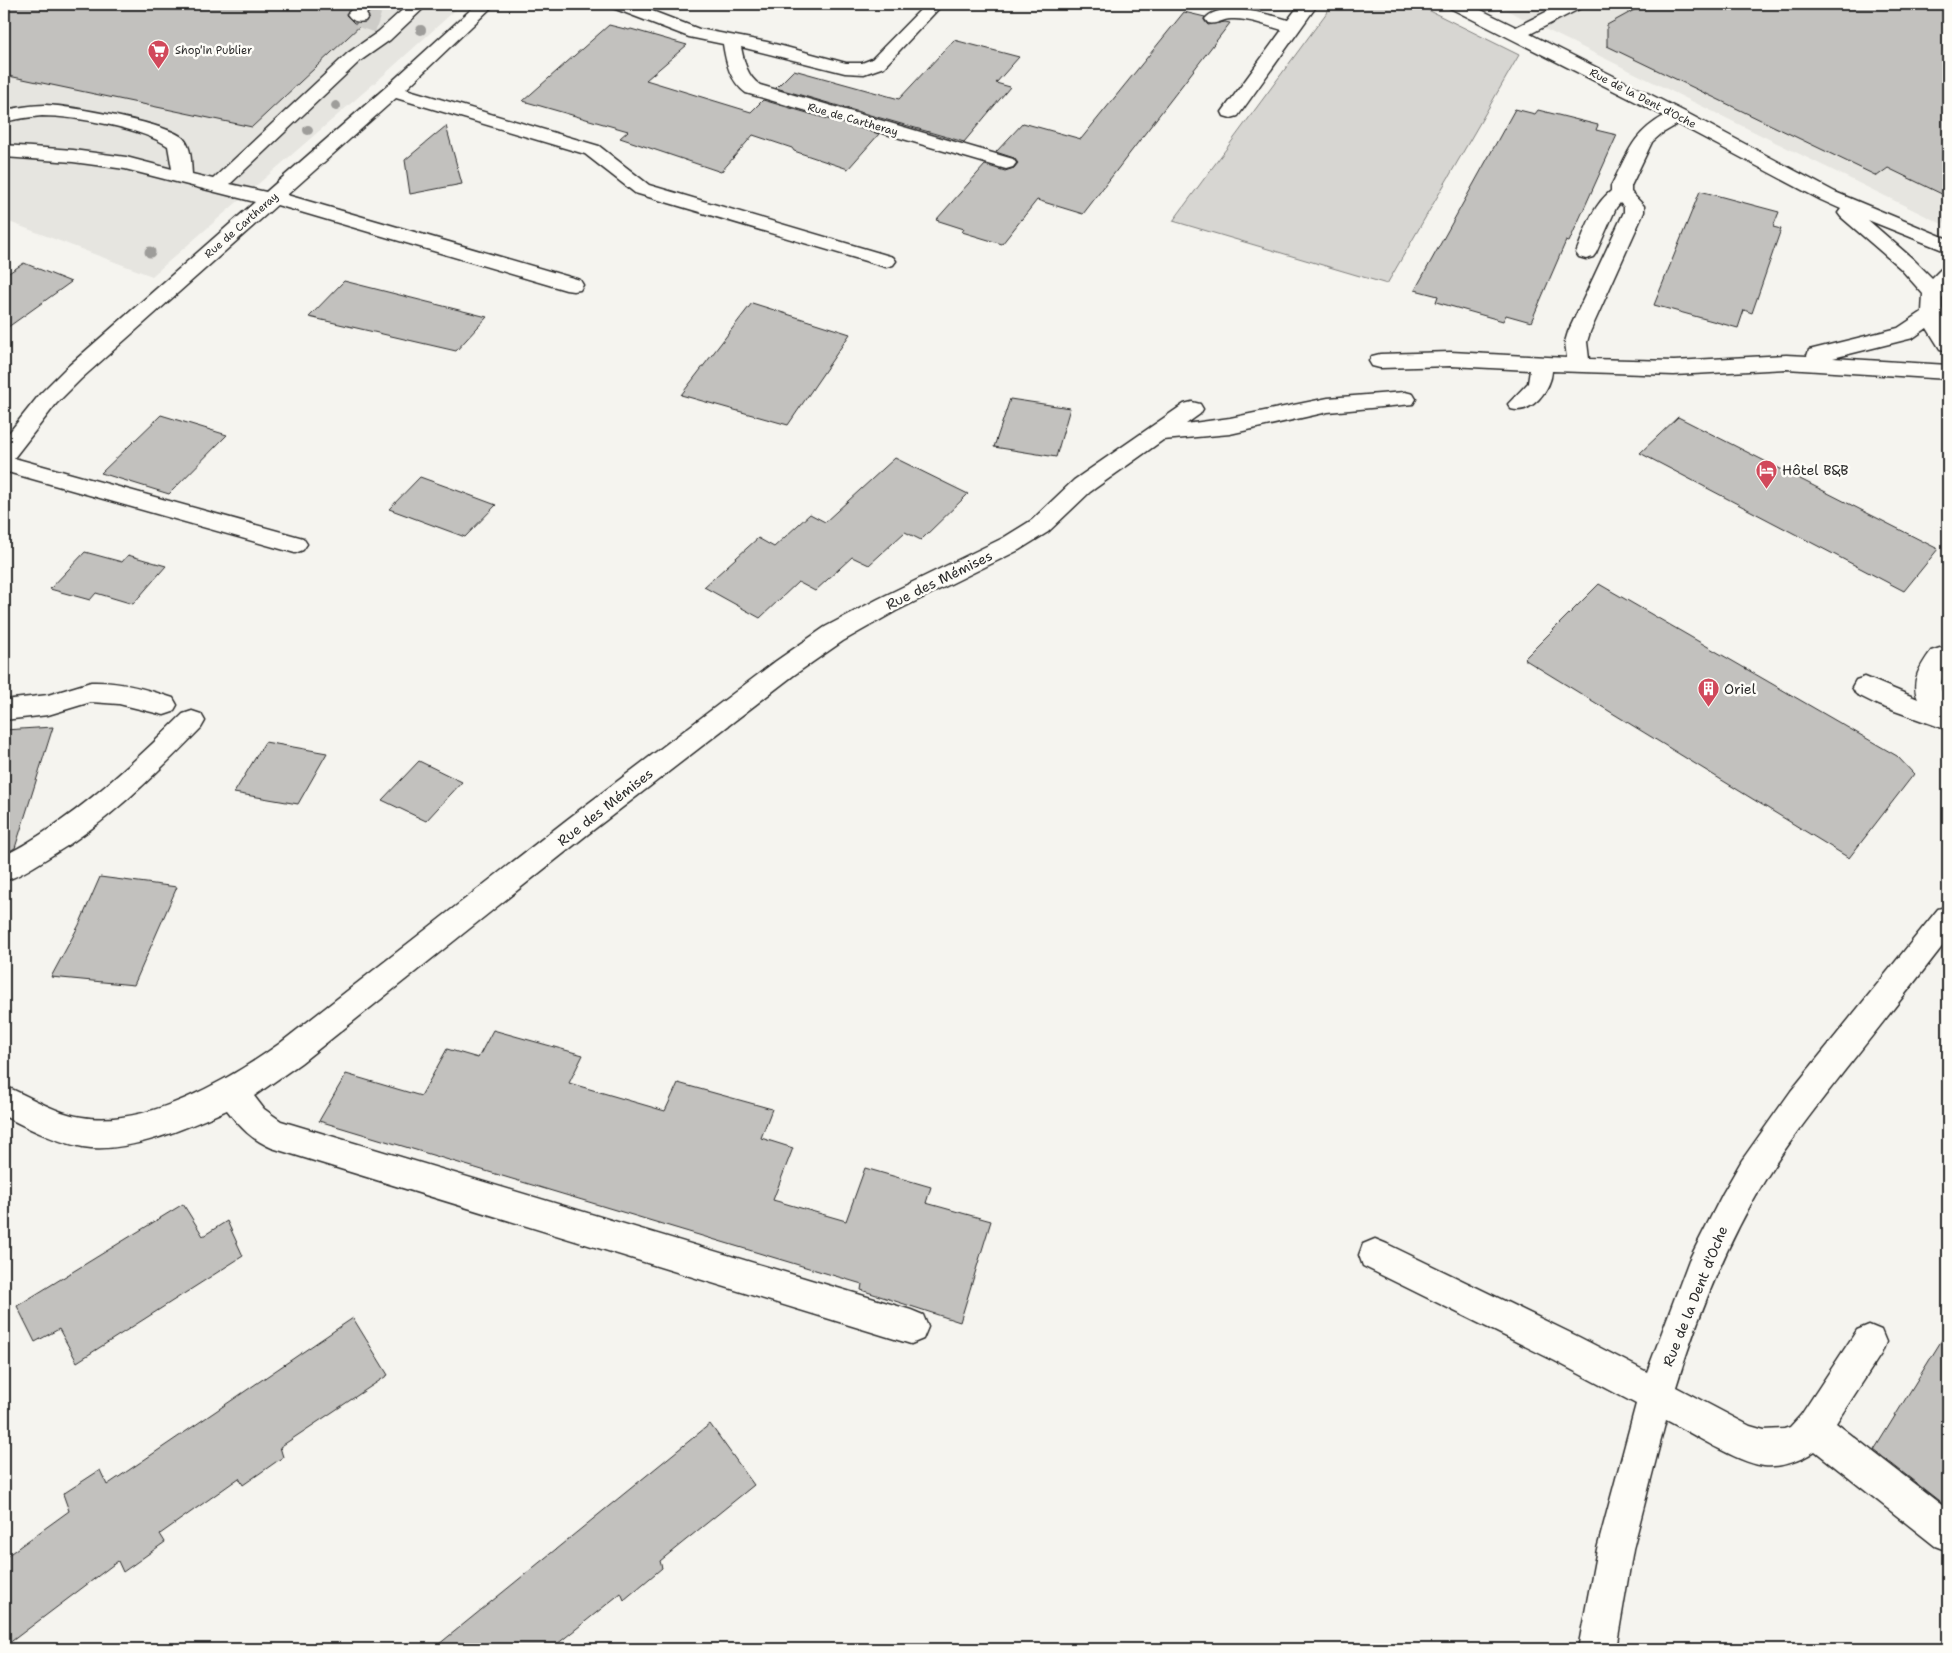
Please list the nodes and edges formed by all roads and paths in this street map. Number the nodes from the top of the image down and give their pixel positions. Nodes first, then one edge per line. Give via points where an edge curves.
1 (419, 4) edge
2 (487, 4) edge
3 (619, 4) edge
4 (935, 4) edge
5 (1309, 4) edge
6 (1456, 4) edge
7 (1575, 4) edge
8 (1214, 19) dead end
9 (1292, 27) junction
10 (1517, 34) junction
11 (731, 42) junction
12 (393, 91) junction
13 (1231, 112) dead end
14 (4, 116) edge
15 (1678, 116) junction
16 (4, 151) edge
17 (1006, 163) dead end
18 (183, 176) junction
19 (217, 186) junction
20 (1621, 193) junction
21 (1828, 196) junction
22 (271, 199) junction
23 (1948, 246) edge
24 (1586, 253) dead end
25 (886, 262) dead end
26 (1948, 274) edge
27 (573, 285) dead end
28 (1933, 292) junction
29 (1932, 315) junction
30 (1948, 344) edge
31 (1380, 361) dead end
32 (1786, 362) junction
33 (1540, 364) junction
34 (1579, 366) junction
35 (1948, 372) edge
36 (1405, 399) dead end
37 (1519, 404) dead end
38 (1192, 409) dead end
39 (1159, 433) junction
40 (4, 454) edge
41 (4, 463) edge
42 (295, 544) dead end
43 (1940, 658) dead end
44 (1865, 687) dead end
45 (164, 705) dead end
46 (4, 710) edge
47 (1948, 718) edge
48 (192, 721) dead end
49 (4, 870) edge
50 (1948, 918) edge
51 (233, 1093) junction
52 (4, 1100) edge
53 (1375, 1255) dead end
54 (911, 1327) dead end
55 (1869, 1342) dead end
56 (1655, 1396) junction
57 (1813, 1427) junction
58 (1948, 1533) edge
59 (1597, 1649) edge

1 - 19 street via 387,26
2 - 12 street, Rue de Cartheray
3 - 11 street via 695,33
4 - 11 street via 878,62 864,69 845,68
5 - 9 street
6 - 10 street, Rue de la Dent d'Oche
7 - 10 street
8 - 9 street via 1231,13
9 - 13 street
10 - 15 street, Rue de la Dent d'Oche
11 - 17 street, Rue de Cartheray via 739,75 753,89
12 - 22 street, Rue de Cartheray
12 - 25 street via 592,150 642,189
14 - 18 street via 52,111 160,134 176,143
15 - 20 street via 1644,140 1621,186
15 - 21 street, Rue de la Dent d'Oche
16 - 18 street via 115,161
18 - 19 street
19 - 22 street
20 - 24 street via 1607,205
20 - 34 street via 1634,206 1634,212 1579,332 1576,342
21 - 23 street, Rue de la Dent d'Oche
21 - 28 street, Rue de la Dent d'Oche via 1907,264
22 - 27 street
22 - 40 street, Rue de Cartheray via 73,374 48,399
26 - 28 street
28 - 29 street
29 - 30 street
29 - 32 street via 1890,338
31 - 33 street via 1451,359
32 - 34 street via 1674,368
32 - 35 street
33 - 34 street
33 - 37 street via 1539,385
36 - 39 street via 1328,405 1230,426
38 - 39 street, Rue des Mémises
39 - 51 street, Rue des Mémises via 1082,486 1040,526 1011,544 887,605 784,668 265,1074
41 - 42 street
43 - 47 street via 1928,677 1927,687 1930,696
44 - 47 street via 1887,698
45 - 46 street via 107,692 90,692 56,704
48 - 49 street via 92,814
50 - 56 street, Rue de la Dent d'Oche via 1786,1122 1753,1170 1696,1283
51 - 52 street, Rue des Mémises via 204,1108 111,1133 81,1133
51 - 54 street via 253,1120 272,1133
53 - 56 street
55 - 57 street
56 - 57 street via 1743,1441 1764,1448 1784,1448 1802,1440
56 - 59 street, Rue de la Dent d'Oche via 1621,1523
57 - 58 street

